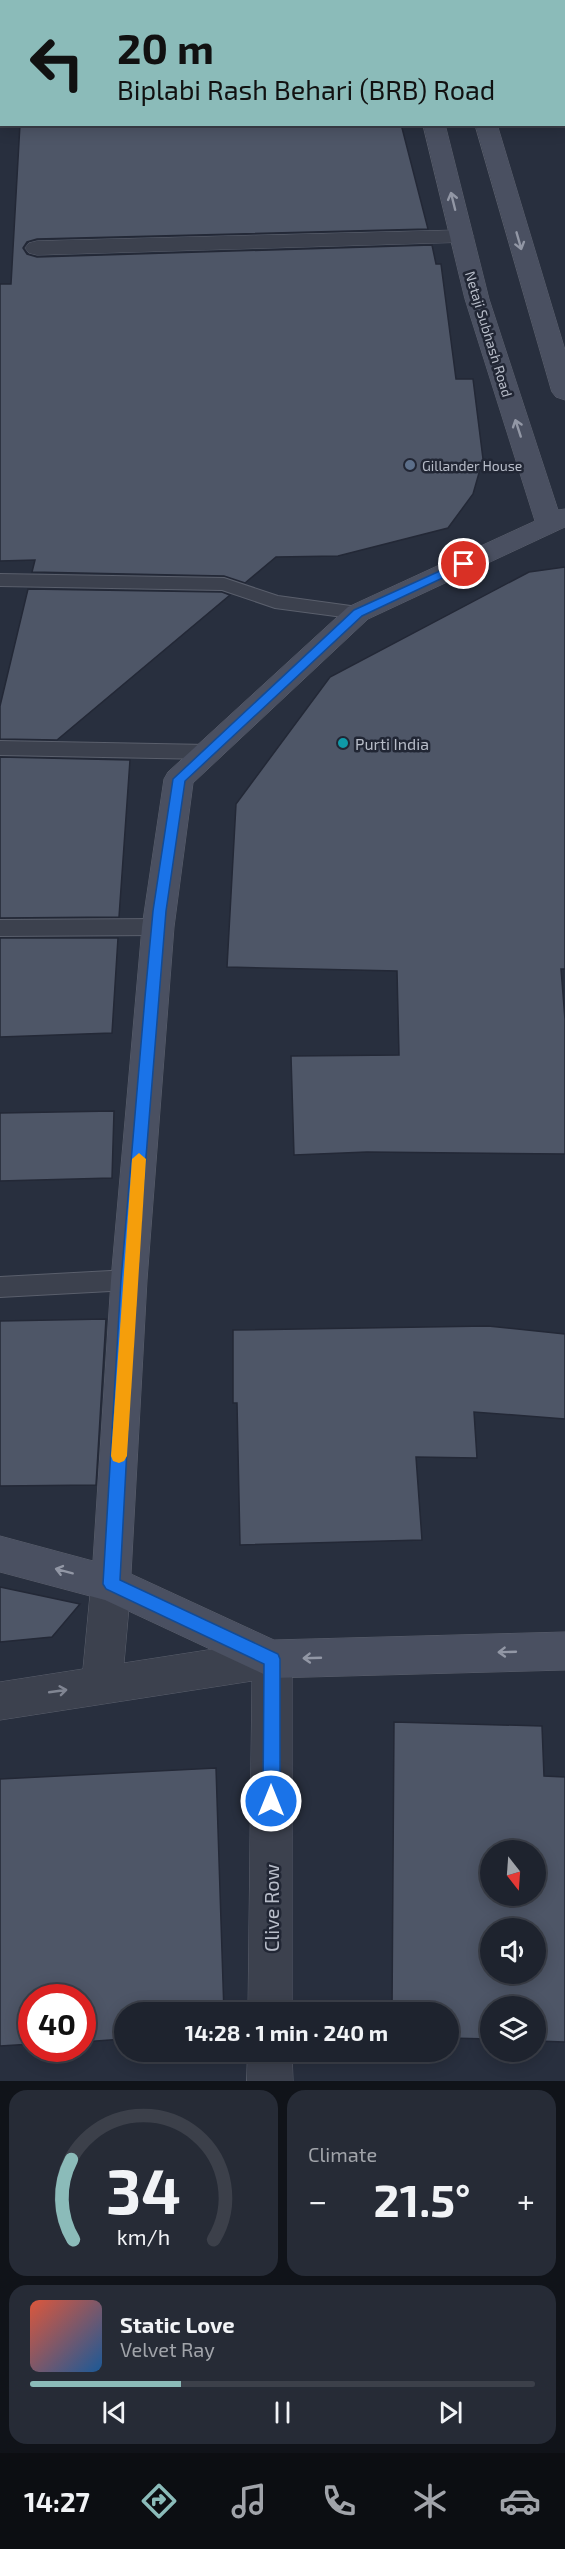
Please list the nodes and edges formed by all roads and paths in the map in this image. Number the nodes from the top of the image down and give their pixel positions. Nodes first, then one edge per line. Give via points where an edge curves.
1 (434, 126) edge
2 (487, 126) edge
3 (462, 237) junction
4 (37, 248) dead end
5 (565, 392) edge
6 (560, 523) edge
7 (0, 580) edge
8 (358, 613) junction
9 (0, 748) edge
10 (208, 752) junction
11 (158, 927) junction
12 (0, 928) edge
13 (129, 1280) junction
14 (0, 1287) edge
15 (0, 1554) edge
16 (111, 1584) junction
17 (565, 1651) edge
18 (272, 1659) junction
19 (102, 1685) junction
20 (0, 1701) edge
21 (270, 2002) edge
22 (270, 2062) edge
23 (270, 2081) edge

3 -> 1 main road, Netaji Subhash Road
2 -> 5 main road
3 - 4 street
6 -> 3 main road, Netaji Subhash Road via 477,299
6 - 8 main road
7 - 8 lane via 224,585 275,602
8 - 10 main road
9 - 10 lane
10 - 11 main road via 179,779
11 - 12 lane
11 - 13 main road
13 - 14 lane
13 - 16 main road
16 -> 15 main road
16 - 18 main road
16 - 19 street
17 -> 18 main road
18 - 19 street
18 - 21 street, Clive Row
20 -> 19 street
22 - 23 street

